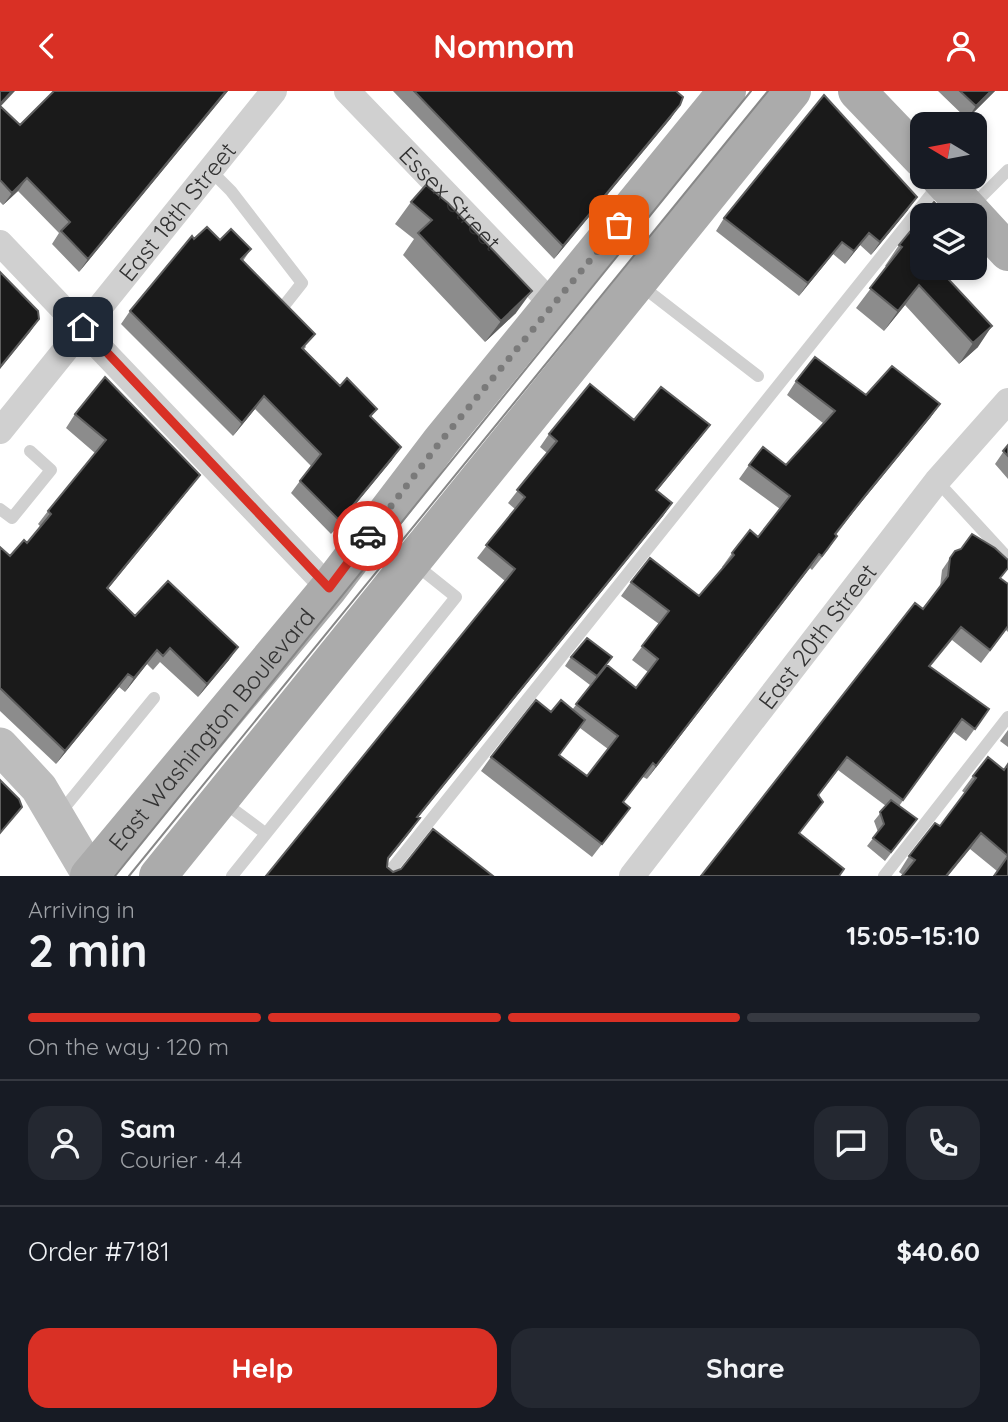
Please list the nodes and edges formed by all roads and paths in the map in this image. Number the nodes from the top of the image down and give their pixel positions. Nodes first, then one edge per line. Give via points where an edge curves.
1 (274, 91) edge
2 (346, 91) edge
3 (792, 91) edge
4 (857, 91) edge
5 (717, 95) edge
6 (910, 146) edge
7 (210, 170) junction
8 (1008, 170) edge
9 (922, 189) edge
10 (951, 189) edge
11 (963, 203) edge
12 (975, 203) edge
13 (987, 229) edge
14 (0, 243) edge
15 (1008, 252) edge
16 (636, 281) junction
17 (554, 306) junction
18 (283, 307) edge
19 (83, 327) junction
20 (758, 376) dead end
21 (1008, 401) edge
22 (0, 431) edge
23 (30, 451) dead end
24 (937, 481) junction
25 (0, 509) edge
26 (1008, 558) edge
27 (412, 562) junction
28 (329, 588) junction
29 (154, 698) dead end
30 (1008, 717) edge
31 (0, 746) edge
32 (219, 799) junction
33 (58, 816) junction
34 (265, 833) junction
35 (90, 876) edge
36 (158, 876) edge
37 (232, 876) edge
38 (386, 876) edge
39 (632, 876) edge
40 (884, 876) edge

1 - 7 street, East 18th Street
2 - 17 street, Essex Street
3 - 16 main road, East Washington Boulevard
4 - 6 main road
5 - 17 main road, East Washington Boulevard
7 - 18 lane via 302,283
7 - 19 street, East 18th Street
8 - 12 lane
9 - 38 lane
10 - 11 main road
13 - 15 main road
14 - 19 street
16 - 20 lane
16 - 27 main road, East Washington Boulevard
17 - 28 main road, East Washington Boulevard via 441,441
19 - 22 street, East 18th Street
19 - 28 street
21 - 24 street, East 20th Street
23 - 25 lane via 51,470 12,518
24 - 26 lane
24 - 39 street, East 20th Street
27 - 32 main road, East Washington Boulevard
27 - 34 lane via 456,597
28 - 35 main road, East Washington Boulevard
29 - 33 lane
30 - 40 lane
31 - 33 street
32 - 34 lane
32 - 36 main road, East Washington Boulevard
33 - 35 street
34 - 37 lane

